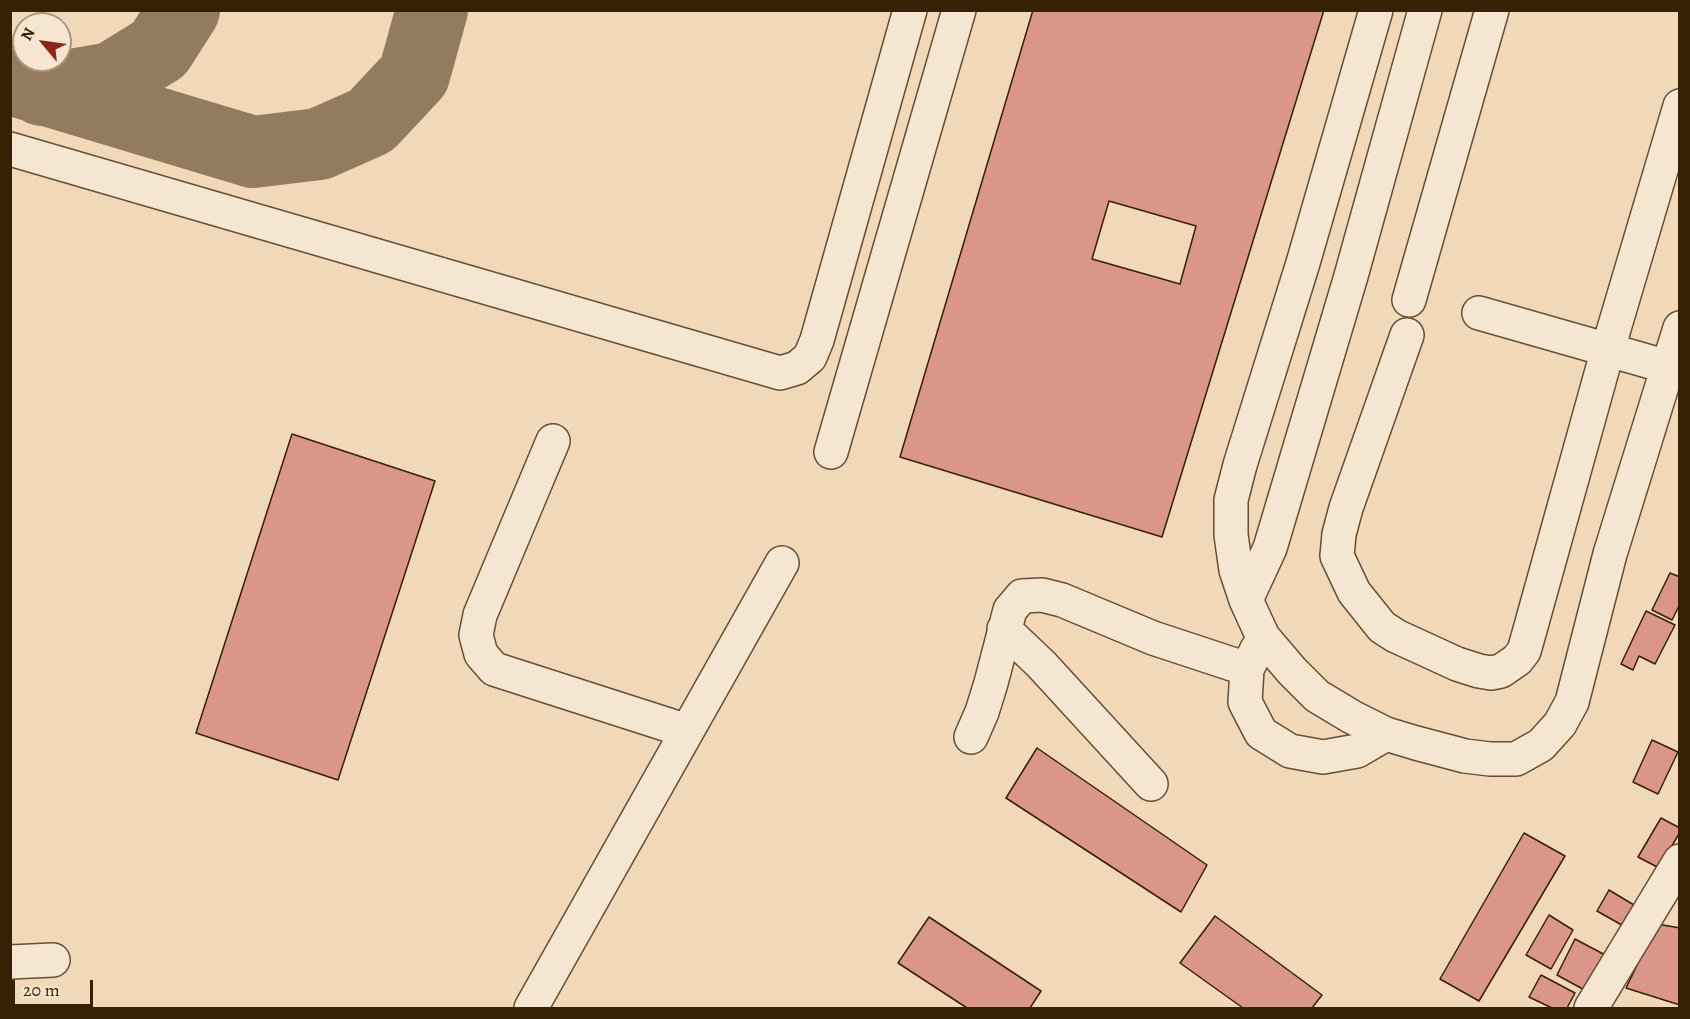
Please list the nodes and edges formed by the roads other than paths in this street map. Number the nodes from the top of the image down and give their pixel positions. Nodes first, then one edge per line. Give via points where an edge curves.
1 (910, 10) edge
2 (958, 10) edge
3 (1376, 10) edge
4 (1425, 10) edge
5 (1492, 10) edge
6 (1680, 106) edge
7 (10, 149) edge
8 (1303, 263) junction
9 (1351, 276) junction
10 (831, 292) junction
11 (1409, 300) dead end
12 (873, 305) junction
13 (1479, 313) dead end
14 (1680, 328) edge
15 (1407, 335) dead end
16 (1608, 350) junction
17 (1668, 367) junction
18 (553, 441) dead end
19 (831, 452) dead end
20 (782, 563) dead end
21 (1246, 600) junction
22 (1004, 629) junction
23 (1263, 637) junction
24 (1247, 669) junction
25 (687, 731) junction
26 (1386, 734) junction
27 (971, 737) dead end
28 (1151, 784) dead end
29 (1674, 881) edge
30 (53, 960) dead end
31 (10, 962) edge
32 (531, 1008) edge
33 (1592, 1008) edge

1 - 10 street
2 - 12 street
3 - 8 street
4 - 9 street
5 - 11 street
6 - 16 street
7 - 10 street via 780,373 797,368 810,357
8 - 9 street
8 - 21 street via 1232,500 1231,535
9 - 21 street via 1270,548
10 - 12 street
12 - 19 street
13 - 16 street
14 - 17 street
15 - 16 street via 1346,508 1337,556 1354,592 1382,627 1457,664 1491,673 1510,667 1524,651
16 - 17 street
17 - 26 street via 1610,554 1572,702 1560,724 1541,745 1516,759 1465,756
18 - 25 street via 480,615 476,635 481,654 494,669
20 - 25 street
21 - 23 street
22 - 24 street via 1010,610 1023,596 1042,595
22 - 27 street via 985,702
22 - 28 street via 1048,671
23 - 24 street
23 - 26 street via 1317,696
24 - 26 street via 1245,702 1261,733 1290,751 1323,757 1357,751
25 - 32 street
29 - 33 street
30 - 31 street

